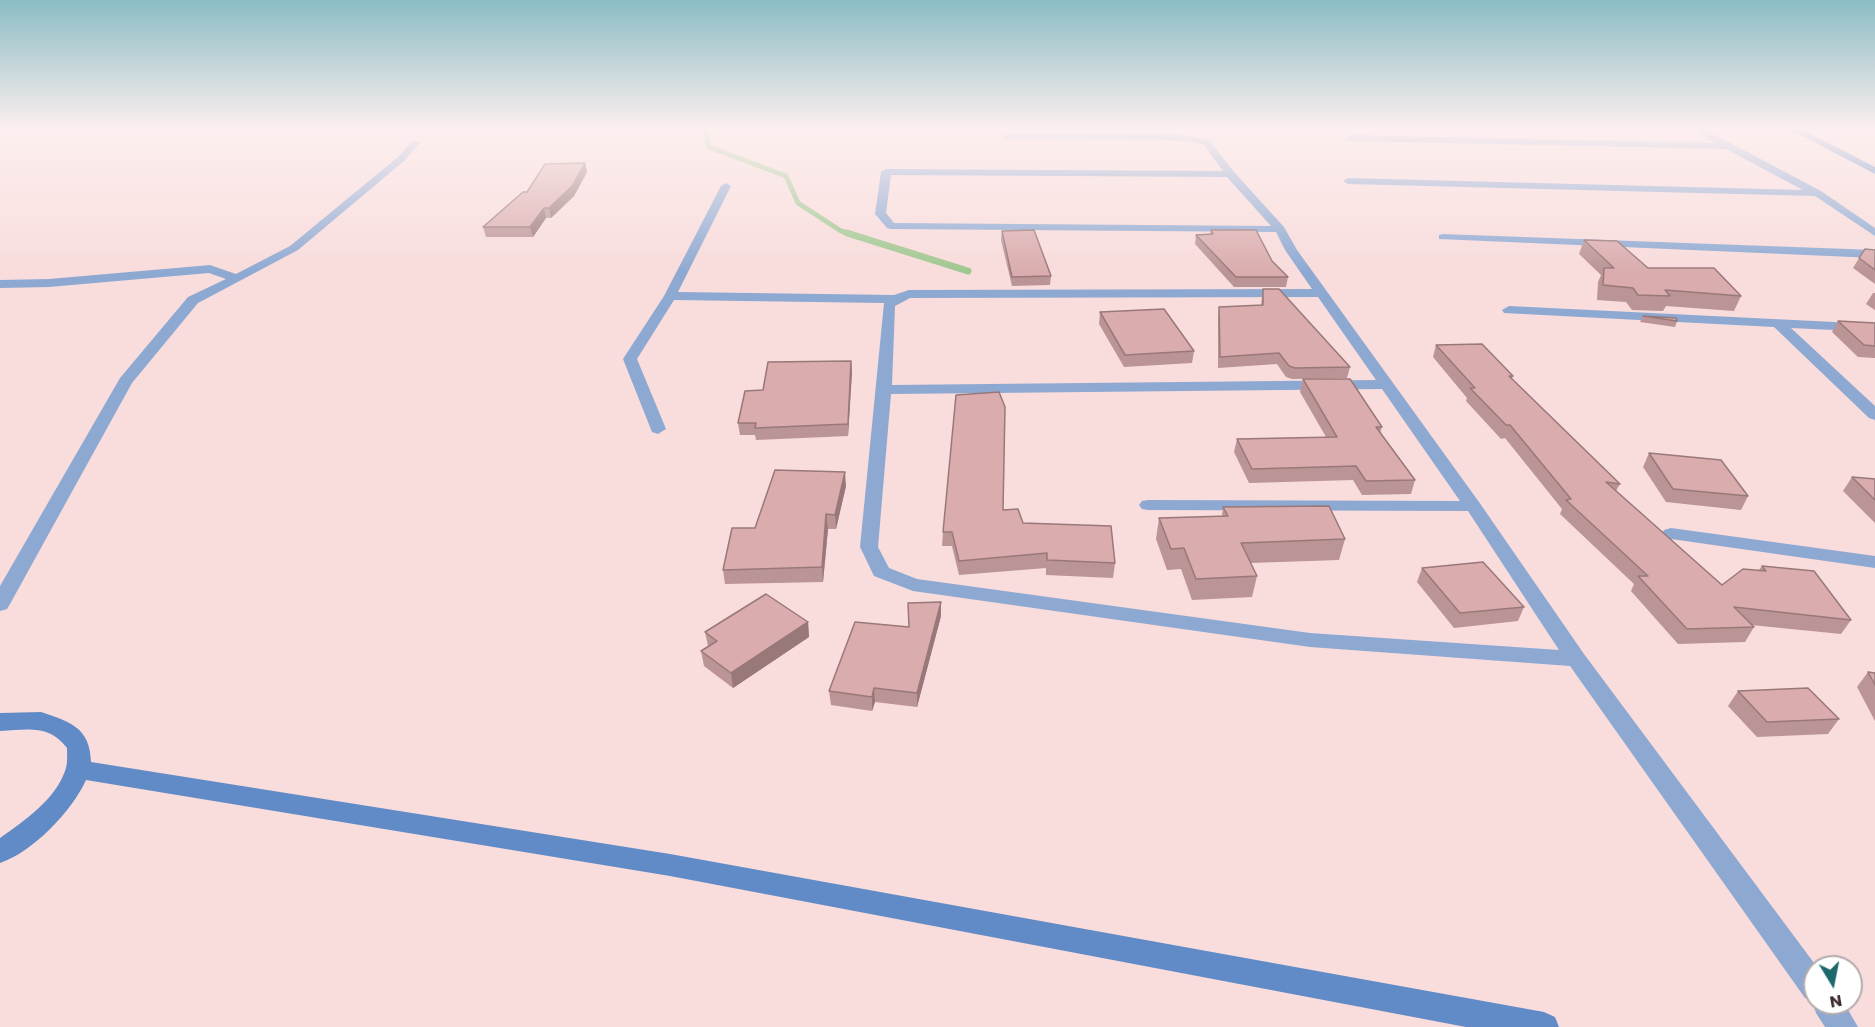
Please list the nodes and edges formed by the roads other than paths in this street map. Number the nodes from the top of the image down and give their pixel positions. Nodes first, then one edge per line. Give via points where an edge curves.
1 (380, 177) edge
2 (885, 177) edge
3 (1233, 177) edge
4 (1785, 177) edge
5 (1348, 182) dead end
6 (726, 186) dead end
7 (1817, 194) junction
8 (1280, 229) junction
9 (1875, 233) edge
10 (1443, 237) dead end
11 (1875, 254) edge
12 (237, 279) junction
13 (0, 284) edge
14 (1322, 293) junction
15 (670, 296) junction
16 (895, 299) junction
17 (1509, 310) dead end
18 (1779, 324) junction
19 (1875, 328) edge
20 (1386, 384) junction
21 (885, 390) junction
22 (1875, 415) edge
23 (658, 429) dead end
24 (1148, 505) dead end
25 (1473, 506) junction
26 (1671, 534) dead end
27 (1875, 562) edge
28 (0, 604) edge
29 (1576, 659) junction
30 (0, 722) edge
31 (78, 769) junction
32 (0, 852) edge
33 (1803, 971) edge
34 (1544, 1027) edge

1 - 12 street via 294,248
2 - 8 street via 880,214 891,226
3 - 8 street
4 - 7 street
5 - 7 street
6 - 15 street
7 - 9 street
8 - 14 street
10 - 11 street
12 - 13 street via 210,269
12 - 28 street via 193,300 125,381
14 - 16 street via 909,294
14 - 20 street
15 - 16 street
15 - 23 street via 630,359
16 - 21 street via 889,304
17 - 18 street
18 - 19 street
18 - 22 street
20 - 21 street
20 - 25 street
21 - 29 street via 869,547 881,572 913,585 1310,640
24 - 25 street
25 - 29 street
26 - 27 street
29 - 33 street
30 - 31 street via 41,721 66,730 79,746
31 - 32 street via 63,797 34,827
31 - 34 street via 670,865

